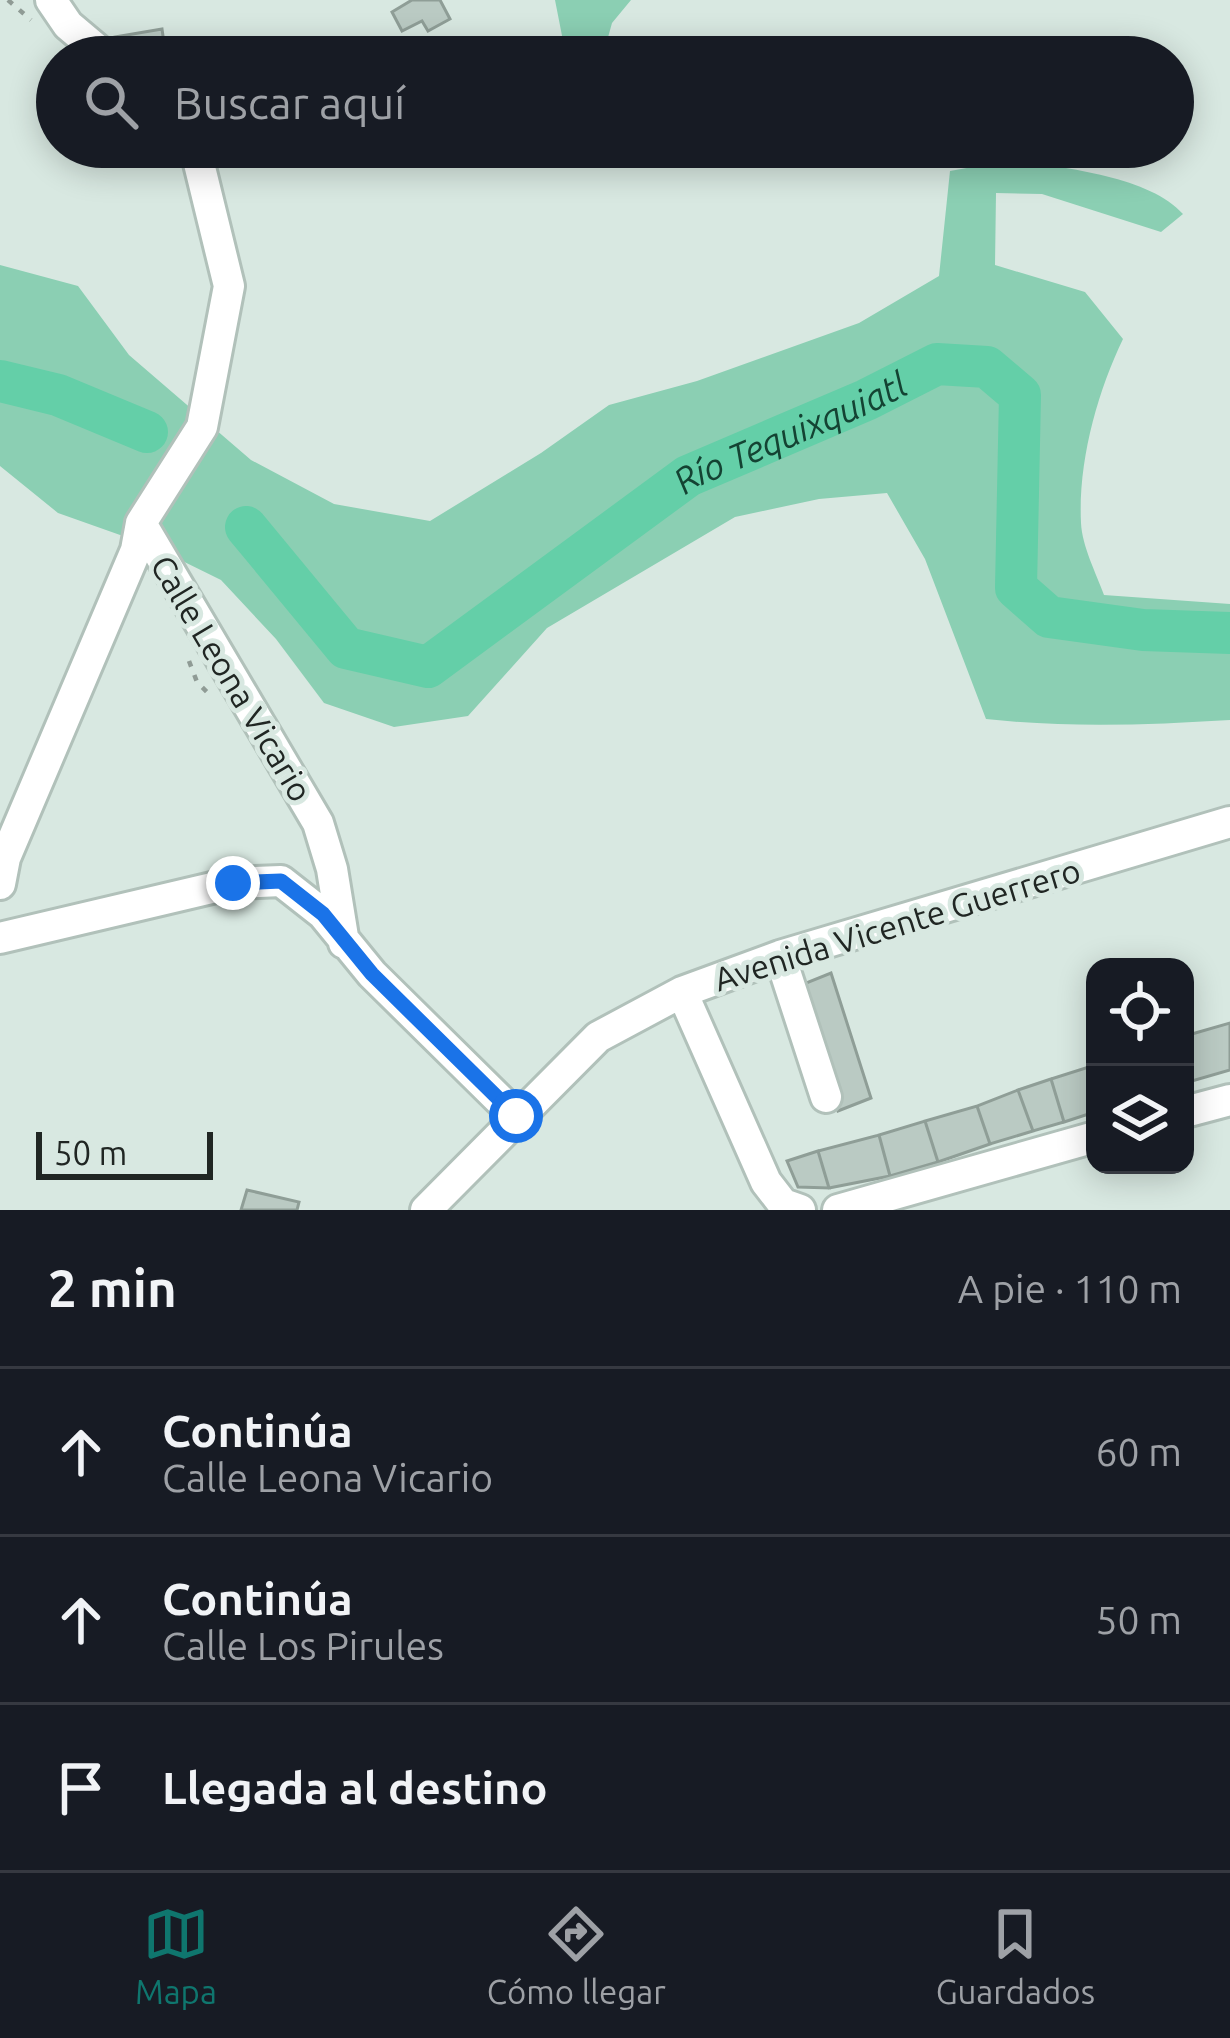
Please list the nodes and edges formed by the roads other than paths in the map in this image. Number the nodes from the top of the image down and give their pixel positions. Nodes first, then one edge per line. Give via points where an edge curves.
1 (51, 0) edge
2 (81, 36) edge
3 (200, 168) edge
4 (141, 523) junction
5 (1230, 822) edge
6 (0, 884) edge
7 (0, 938) edge
8 (344, 944) junction
9 (780, 956) junction
10 (682, 992) junction
11 (826, 1097) dead end
12 (1230, 1100) edge
13 (1194, 1110) edge
14 (516, 1116) junction
15 (1086, 1140) edge
16 (426, 1210) edge
17 (800, 1210) edge
18 (838, 1210) edge

1 - 2 street
3 - 4 street, Calle Leona Vicario via 229,286 202,427
4 - 6 street
4 - 8 street, Calle Leona Vicario via 318,823
5 - 9 street, Avenida Vicente Guerrero
7 - 8 street via 233,883 281,881 323,914
8 - 14 street
9 - 10 street, Avenida Vicente Guerrero
9 - 11 street
10 - 14 street, Avenida Vicente Guerrero via 598,1036
10 - 17 street via 766,1182 783,1204
12 - 13 street
14 - 16 street, Avenida Vicente Guerrero
15 - 18 street

